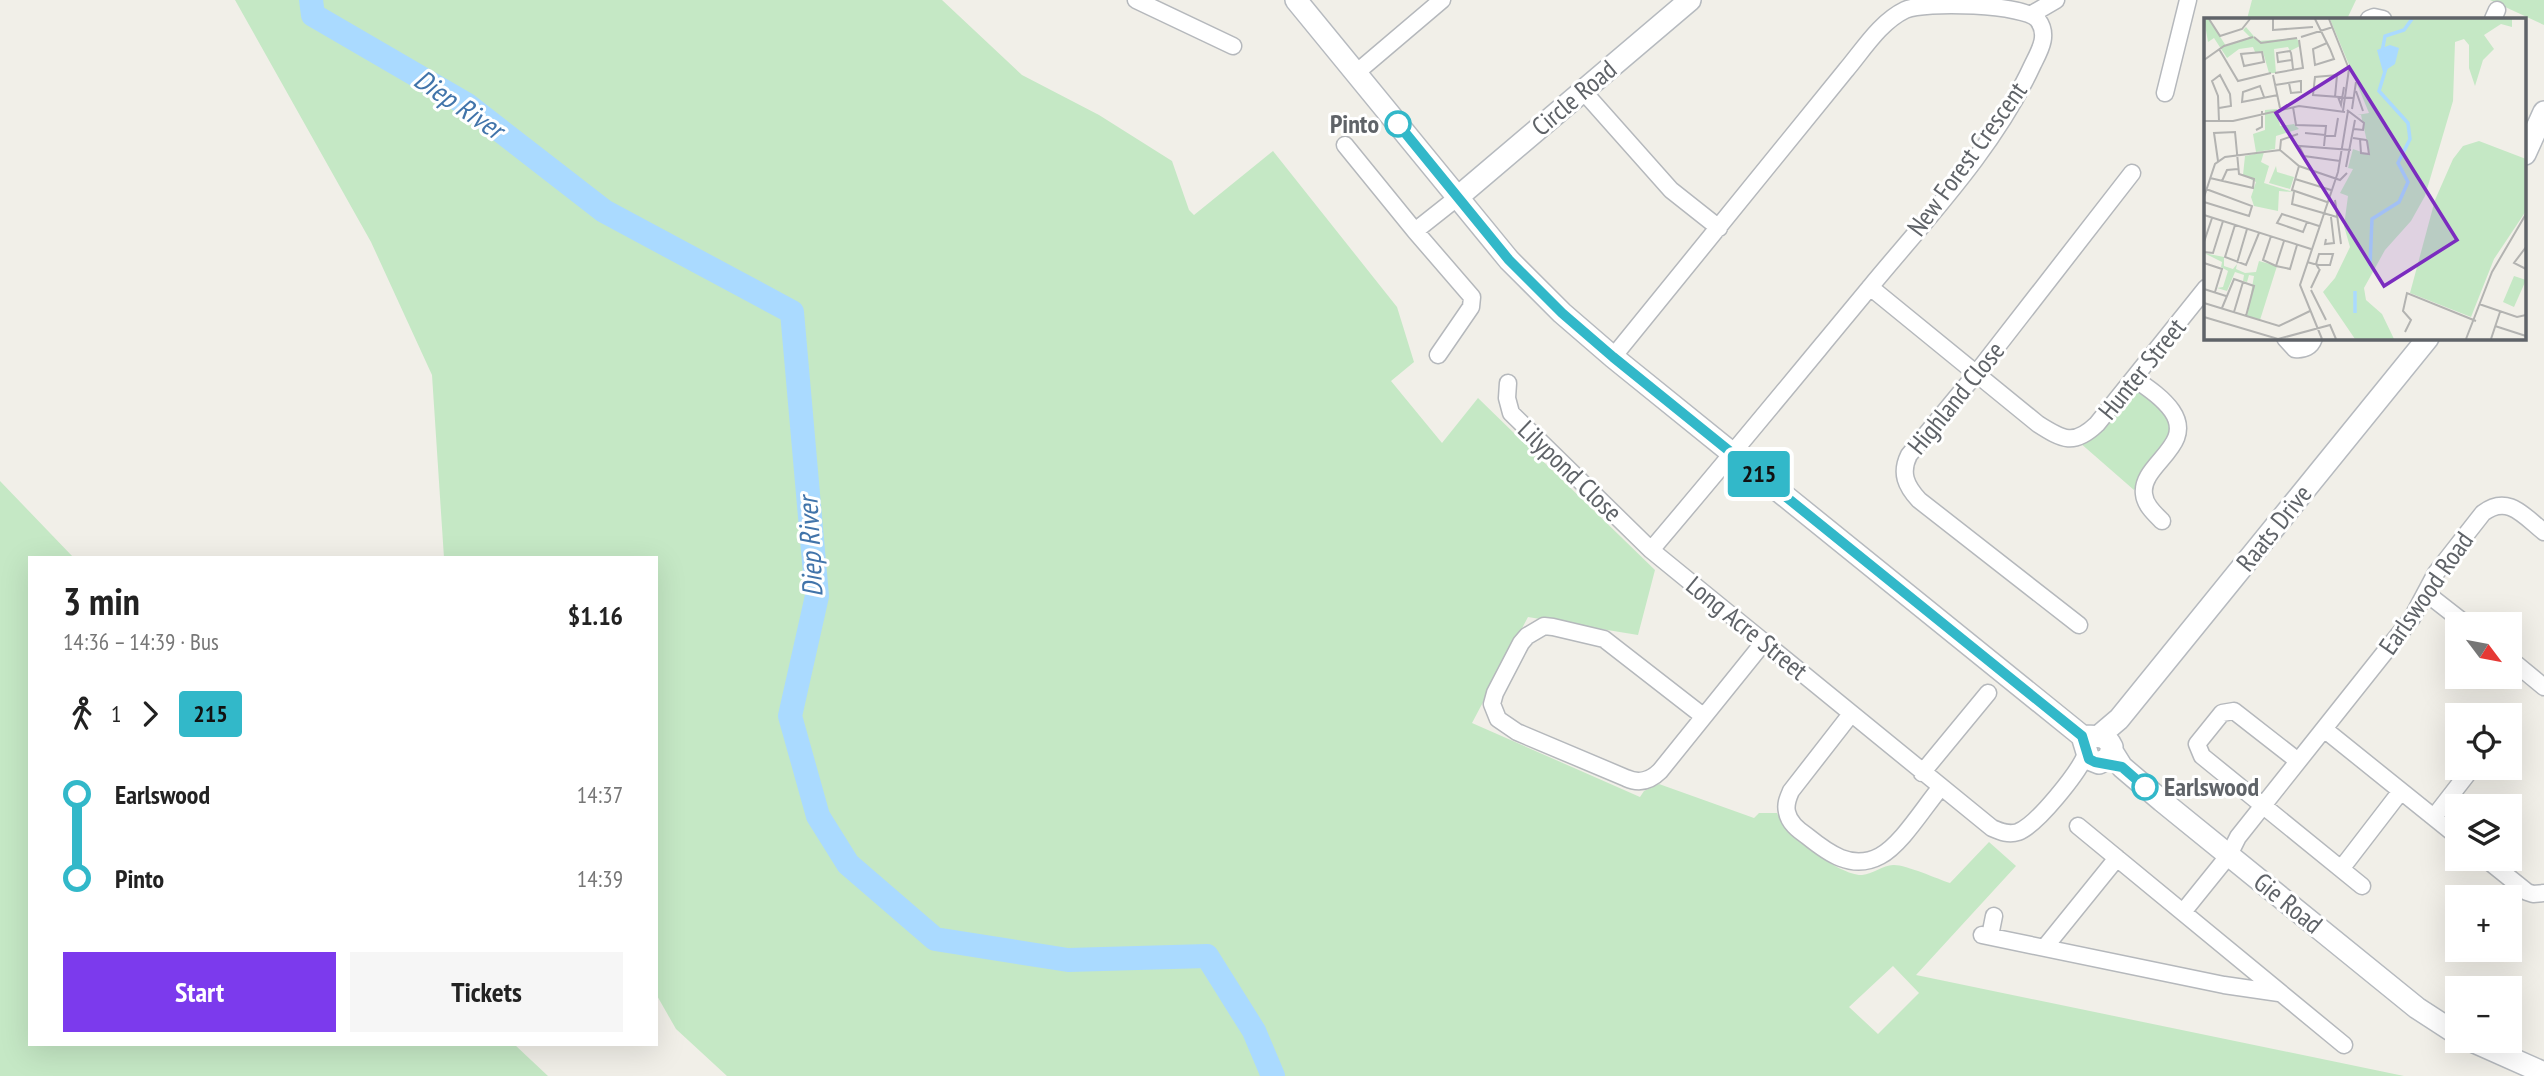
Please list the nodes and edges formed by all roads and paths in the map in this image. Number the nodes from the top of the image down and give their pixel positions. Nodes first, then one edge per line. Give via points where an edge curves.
1 (1136, 0) edge
2 (1296, 0) edge
3 (1442, 0) edge
4 (1690, 0) edge
5 (2056, 0) edge
6 (2188, 0) edge
7 (2032, 14) junction
8 (1233, 46) dead end
9 (1356, 73) junction
10 (1583, 91) junction
11 (2165, 93) dead end
12 (2544, 112) edge
13 (1345, 145) dead end
14 (2526, 152) edge
15 (2132, 173) dead end
16 (1458, 197) junction
17 (1719, 228) junction
18 (1415, 231) junction
19 (1870, 287) junction
20 (2204, 291) edge
21 (2288, 340) edge
22 (2313, 340) edge
23 (2426, 340) edge
24 (1438, 355) dead end
25 (1613, 357) junction
26 (1975, 375) junction
27 (2135, 379) junction
28 (1507, 383) dead end
29 (1733, 453) junction
30 (2162, 521) dead end
31 (2544, 532) edge
32 (1651, 550) junction
33 (2426, 593) junction
34 (2450, 612) edge
35 (2079, 625) dead end
36 (1764, 642) junction
37 (2522, 669) edge
38 (2544, 687) edge
39 (1988, 693) dead end
40 (1851, 714) junction
41 (1703, 716) junction
42 (2324, 729) junction
43 (2098, 751) junction
44 (2298, 761) junction
45 (1922, 773) junction
46 (2463, 780) edge
47 (1941, 787) junction
48 (2401, 791) junction
49 (2264, 804) junction
50 (2434, 817) junction
51 (2078, 826) dead end
52 (2445, 826) edge
53 (2229, 847) junction
54 (2117, 858) junction
55 (2341, 869) junction
56 (2501, 871) edge
57 (2362, 886) dead end
58 (2544, 893) edge
59 (2179, 909) junction
60 (1994, 916) dead end
61 (2045, 947) junction
62 (2247, 965) junction
63 (2224, 985) junction
64 (2281, 993) junction
65 (2445, 1026) edge
66 (2344, 1045) dead end
67 (2499, 1053) edge
68 (2544, 1073) edge

1 - 8 street
2 - 9 street, Gie Road
3 - 9 street
4 - 10 street, Circle Road
5 - 7 street
6 - 11 street
7 - 17 street via 1925,5 1898,15 1875,36
7 - 19 street, New Forest Crescent via 2044,35 2017,97 1948,195
9 - 16 street, Gie Road
10 - 16 street, Circle Road
10 - 17 street via 1671,190
12 - 14 street
13 - 18 street
15 - 26 street, Highland Close
16 - 18 street
16 - 25 street, Gie Road via 1540,292
17 - 25 street
18 - 24 street via 1472,297 1471,307
19 - 26 street, Hunter Street
19 - 29 street, New Forest Crescent
20 - 27 street, Hunter Street
21 - 22 street via 2295,349 2303,350
23 - 43 street, Raats Drive via 2119,719
25 - 29 street, Gie Road
26 - 27 street, Hunter Street via 2038,424 2071,439 2097,424
26 - 35 street, Highland Close via 1909,455 1903,475 1907,485 1919,500
27 - 30 street via 2163,400 2177,421 2176,439 2144,486 2148,506
28 - 32 street, Lilypond Close via 1511,414
29 - 32 street
29 - 43 street, Gie Road
31 - 33 street, Earlswood Road via 2511,507 2493,506 2436,573
32 - 36 street, Long Acre Street
33 - 34 street
33 - 42 street, Earlswood Road via 2412,618
36 - 40 street, Long Acre Street
36 - 41 street
37 - 38 street
39 - 45 street
40 - 45 street, Long Acre Street
40 - 47 street via 1791,791 1787,811 1799,830 1829,854 1854,862 1867,860 1891,847
41 - 41 street via 1656,774 1637,782 1517,732 1499,719 1492,704 1521,643 1535,630 1553,627 1604,639
42 - 44 street, Earlswood Road
42 - 48 street
43 - 47 street, Long Acre Street via 2029,825 2012,833 1992,828
43 - 53 street, Gie Road
44 - 49 street, Earlswood Road
44 - 49 street via 2234,711 2222,713 2200,740 2202,756
45 - 47 street, Long Acre Street
46 - 50 street
48 - 50 street
48 - 55 street
49 - 53 street, Earlswood Road
49 - 55 street
50 - 52 street
51 - 54 street
53 - 59 street, Earlswood Road
53 - 65 street, Gie Road via 2417,1009
54 - 59 street
54 - 61 street
55 - 57 street
56 - 58 street via 2527,892
59 - 62 street
60 - 61 street via 1986,936
61 - 63 street
62 - 63 street via 2245,980
62 - 64 street
63 - 64 street
64 - 66 street
67 - 68 street

